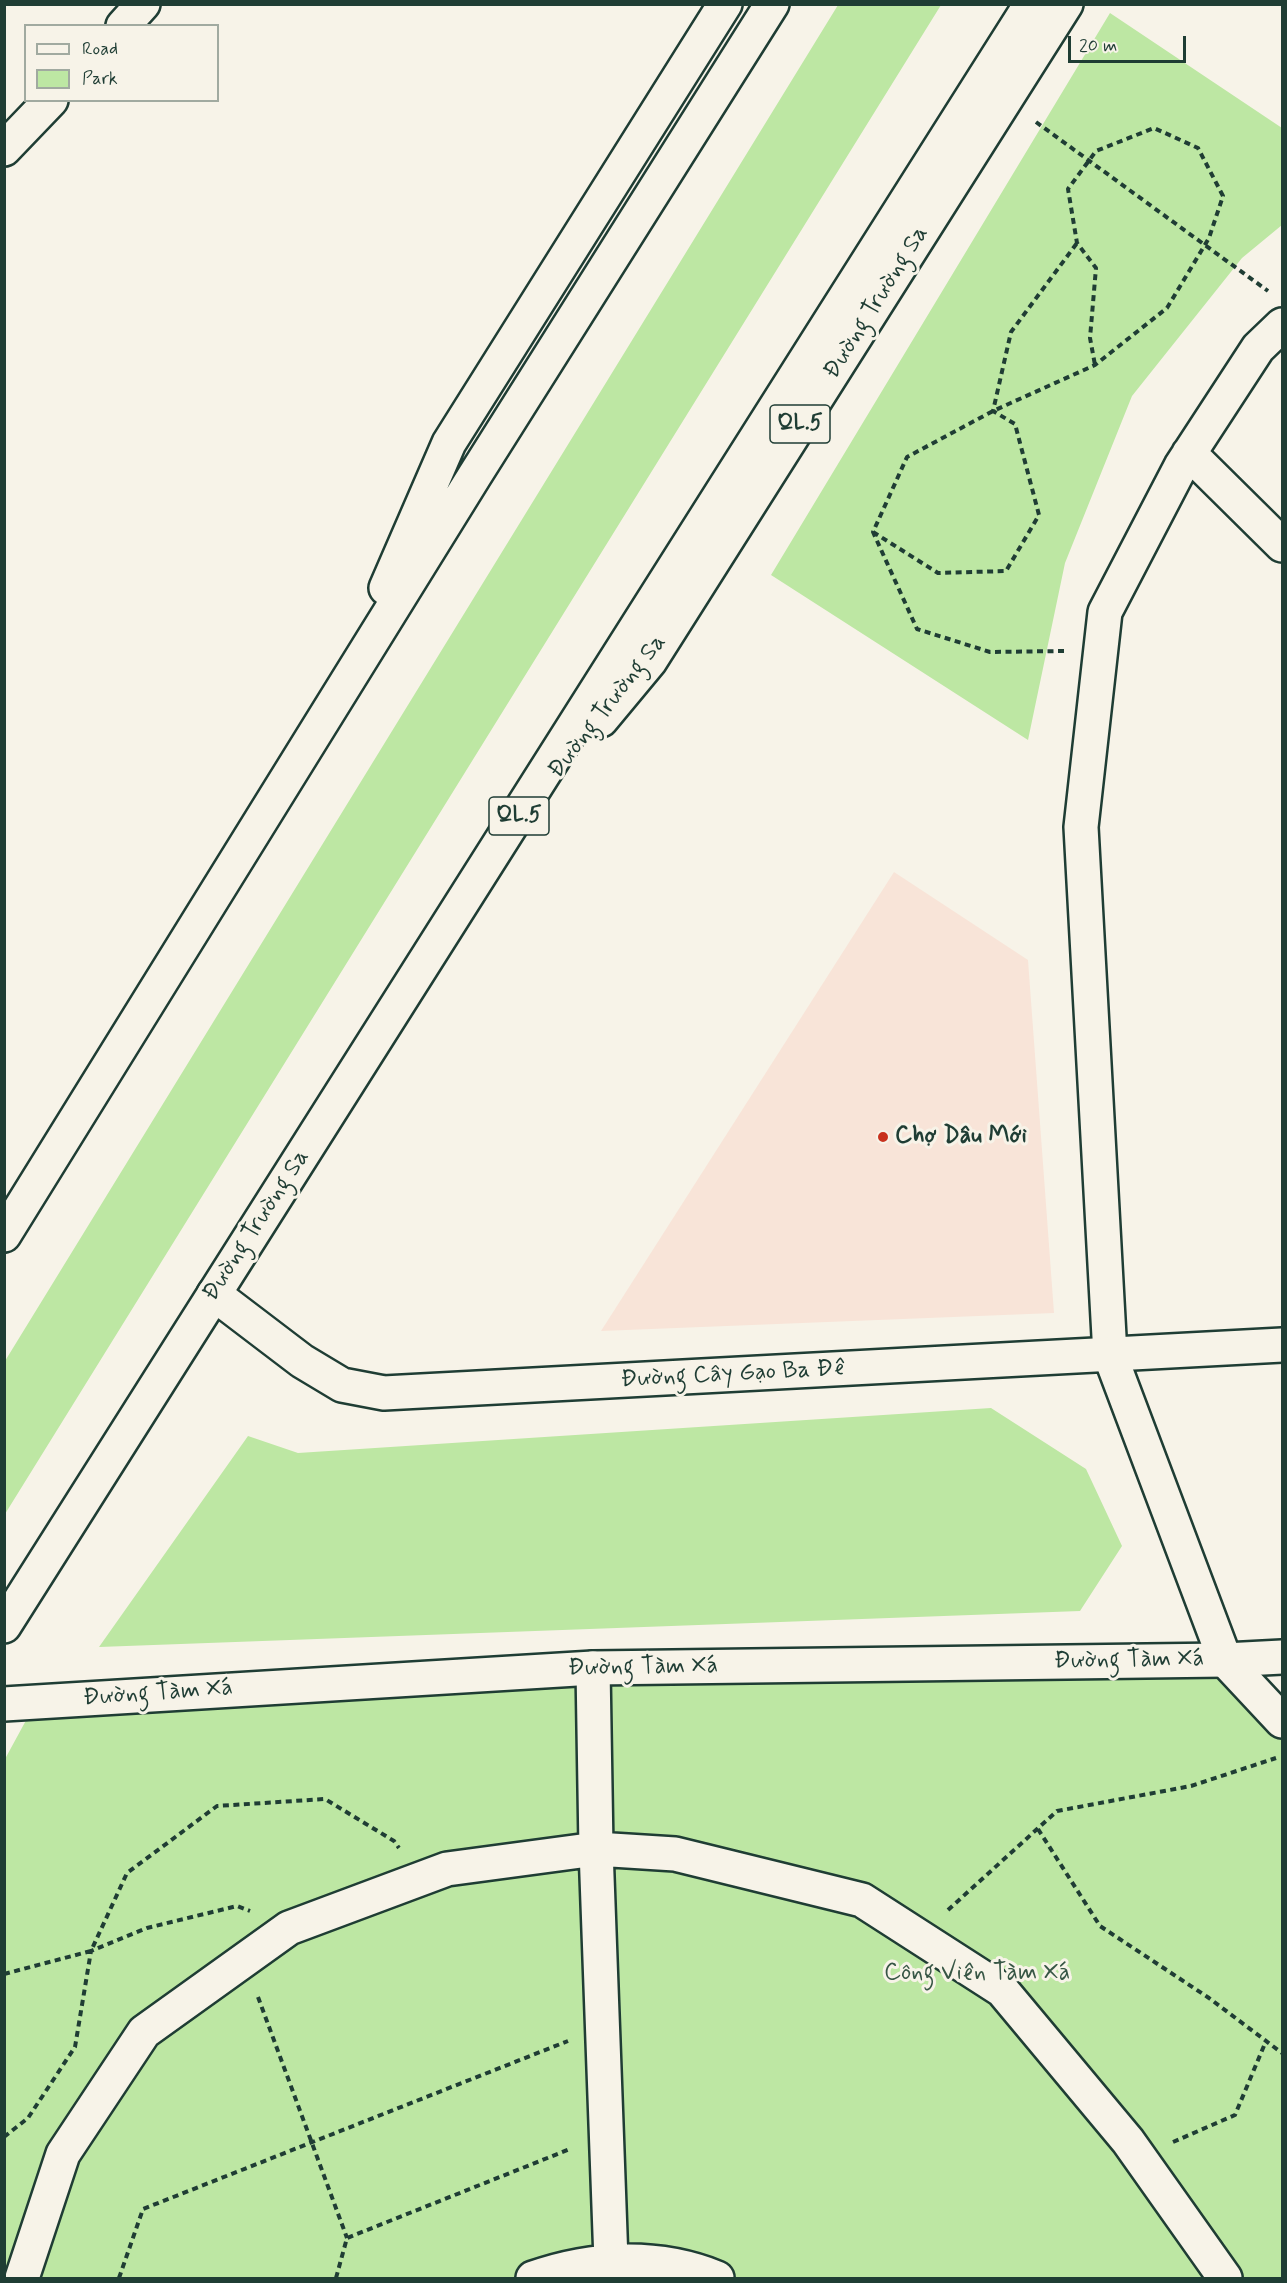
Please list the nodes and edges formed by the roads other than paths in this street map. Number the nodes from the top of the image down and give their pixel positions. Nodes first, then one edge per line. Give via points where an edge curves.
1 (143, 4) edge
2 (724, 4) edge
3 (772, 4) edge
4 (1031, 4) edge
5 (1066, 4) edge
6 (125, 24) edge
7 (49, 102) edge
8 (4, 149) edge
9 (1278, 310) edge
10 (1189, 453) junction
11 (1282, 545) edge
12 (339, 696) junction
13 (511, 828) junction
14 (4, 1235) edge
15 (214, 1294) junction
16 (1282, 1345) edge
17 (1110, 1355) junction
18 (4, 1626) edge
19 (1282, 1657) edge
20 (1225, 1660) junction
21 (593, 1668) junction
22 (4, 1704) edge
23 (1282, 1721) edge
24 (596, 1849) junction
25 (611, 2261) junction
26 (22, 2278) edge
27 (533, 2278) edge
28 (717, 2278) edge
29 (1225, 2278) edge

1 - 6 main road
2 - 12 main road via 449,442
3 - 12 main road
4 - 13 main road, Đường Trường Sa / QL.5
5 - 13 main road, Đường Trường Sa / QL.5 via 650,661
7 - 8 main road
9 - 10 main road via 1258,348
10 - 11 main road
10 - 17 main road via 1105,612 1081,827
12 - 14 main road
13 - 15 main road, Đường Trường Sa / QL.5
15 - 17 main road, Đường Cây Gạo Ba Đê via 302,1361 342,1385 384,1393
15 - 18 main road, Đường Trường Sa / QL.5
16 - 17 main road, Đường Cây Gạo Ba Đê
17 - 20 main road
19 - 20 main road, Đường Tàm Xá
20 - 21 main road, Đường Tàm Xá
20 - 23 main road
21 - 22 main road, Đường Tàm Xá
21 - 24 main road
24 - 25 main road
24 - 26 main road via 447,1869 290,1928 144,2032 63,2154
24 - 29 main road via 675,1854 862,1900 1002,1990 1140,2157
25 - 27 main road via 563,2268
25 - 28 main road via 656,2262

